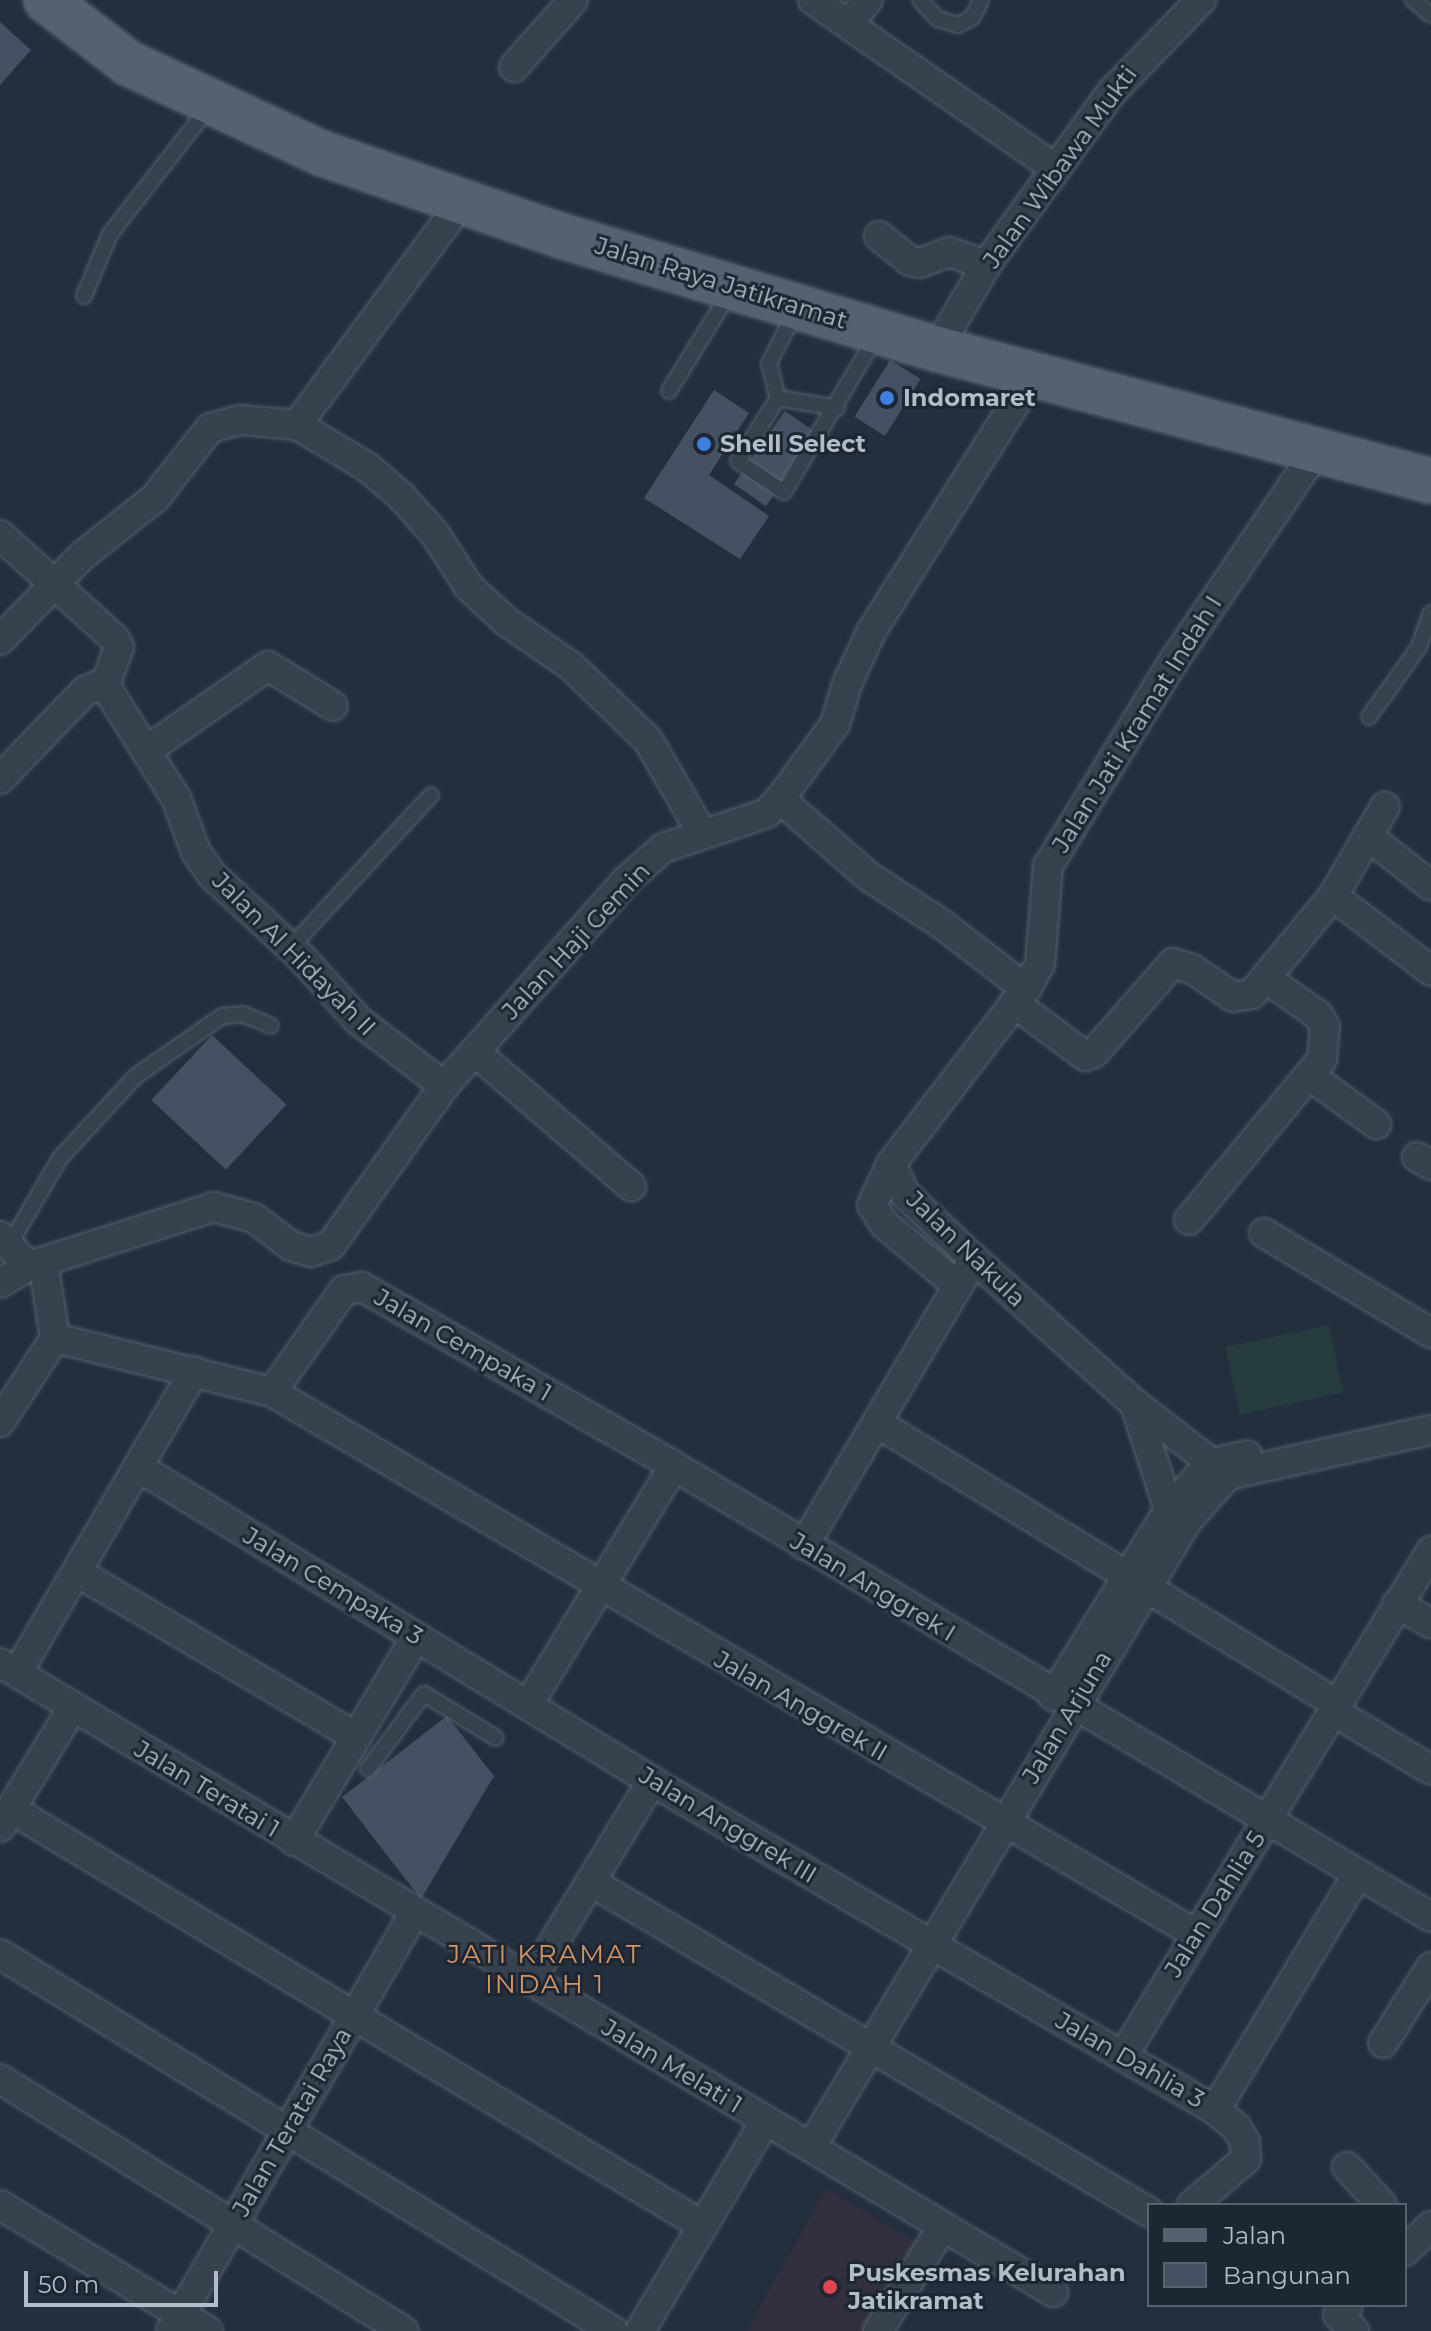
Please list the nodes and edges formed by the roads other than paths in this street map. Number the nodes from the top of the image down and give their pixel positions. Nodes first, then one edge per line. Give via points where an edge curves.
1 (46, 0) edge
2 (573, 0) edge
3 (813, 0) edge
4 (868, 0) edge
5 (920, 0) edge
6 (981, 0) edge
7 (1201, 0) edge
8 (1413, 0) edge
9 (1431, 15) edge
10 (850, 22) junction
11 (514, 67) dead end
12 (211, 104) junction
13 (1056, 169) junction
14 (462, 201) junction
15 (879, 236) dead end
16 (986, 265) junction
17 (734, 285) junction
18 (84, 296) dead end
19 (799, 307) junction
20 (880, 331) junction
21 (937, 349) junction
22 (1032, 376) junction
23 (669, 391) dead end
24 (778, 398) junction
25 (837, 408) junction
26 (297, 425) junction
27 (1315, 453) junction
28 (1431, 481) edge
29 (0, 535) edge
30 (52, 585) junction
31 (1431, 613) edge
32 (0, 640) edge
33 (106, 682) junction
34 (333, 706) dead end
35 (1369, 717) dead end
36 (146, 751) junction
37 (0, 779) edge
38 (431, 795) dead end
39 (780, 799) junction
40 (1385, 806) dead end
41 (702, 833) junction
42 (1368, 836) junction
43 (1431, 886) edge
44 (1333, 896) junction
45 (290, 948) junction
46 (1431, 971) edge
47 (1267, 979) junction
48 (1020, 996) junction
49 (271, 1026) dead end
50 (475, 1052) junction
51 (1310, 1076) junction
52 (444, 1086) junction
53 (1376, 1124) dead end
54 (891, 1164) junction
55 (631, 1186) dead end
56 (1189, 1220) dead end
57 (1264, 1233) dead end
58 (5, 1240) edge
59 (974, 1259) junction
60 (36, 1264) junction
61 (0, 1283) edge
62 (957, 1285) junction
63 (1431, 1333) edge
64 (55, 1338) junction
65 (194, 1371) junction
66 (272, 1392) junction
67 (1135, 1404) junction
68 (1431, 1415) edge
69 (0, 1422) edge
70 (877, 1423) junction
71 (1431, 1430) edge
72 (674, 1466) junction
73 (138, 1467) junction
74 (1218, 1469) junction
75 (1178, 1516) junction
76 (804, 1545) junction
77 (1431, 1551) edge
78 (77, 1572) junction
79 (1137, 1582) junction
80 (600, 1588) junction
81 (1397, 1604) junction
82 (1431, 1624) edge
83 (416, 1637) junction
84 (9, 1668) edge
85 (1063, 1702) junction
86 (528, 1705) junction
87 (73, 1707) junction
88 (1335, 1708) junction
89 (363, 1725) junction
90 (396, 1729) junction
91 (496, 1738) dead end
92 (368, 1769) dead end
93 (1431, 1770) edge
94 (652, 1781) junction
95 (6, 1818) edge
96 (1266, 1821) junction
97 (1002, 1823) junction
98 (294, 1841) junction
99 (1358, 1874) junction
100 (591, 1882) junction
101 (414, 1914) junction
102 (1431, 1917) edge
103 (1196, 1934) junction
104 (930, 1945) junction
105 (0, 1954) edge
106 (1431, 1967) edge
107 (530, 1981) junction
108 (356, 2013) junction
109 (1383, 2043) dead end
110 (870, 2046) junction
111 (1123, 2056) junction
112 (0, 2079) edge
113 (1215, 2110) junction
114 (765, 2121) junction
115 (289, 2128) junction
116 (811, 2147) junction
117 (1347, 2167) dead end
118 (1194, 2203) edge
119 (1380, 2203) edge
120 (0, 2205) edge
121 (1147, 2211) edge
122 (1407, 2217) edge
123 (1431, 2225) edge
124 (232, 2226) junction
125 (703, 2226) junction
126 (943, 2226) junction
127 (1407, 2249) edge
128 (1053, 2292) dead end
129 (1346, 2307) edge
130 (176, 2323) edge
131 (651, 2327) edge
132 (208, 2331) edge
133 (404, 2331) edge
134 (613, 2331) edge
135 (878, 2331) edge
136 (1354, 2331) edge

1 - 12 main road, Jalan Raya Jatikramat via 128,63
2 - 11 street
3 - 10 street
4 - 10 street
5 - 6 lane via 948,25 972,18
7 - 13 street, Jalan Wibawa Mukti via 1126,74
8 - 9 lane
10 - 13 street
12 - 14 main road, Jalan Raya Jatikramat via 321,153
12 - 18 lane via 110,234
13 - 16 street, Jalan Wibawa Mukti
14 - 17 main road, Jalan Raya Jatikramat
14 - 26 street
15 - 16 street via 910,261 920,263 949,252
16 - 21 street, Jalan Wibawa Mukti
17 - 19 main road, Jalan Raya Jatikramat
17 - 23 lane
19 - 20 main road, Jalan Raya Jatikramat
19 - 24 lane via 769,363
20 - 21 main road, Jalan Raya Jatikramat
20 - 25 lane
21 - 22 main road, Jalan Raya Jatikramat
22 - 27 main road, Jalan Raya Jatikramat
22 - 39 street, Jalan Haji Gemin via 871,632 835,724
24 - 25 lane
24 - 25 lane via 738,461 784,492
26 - 30 street via 240,420 210,428 139,513
26 - 41 street via 367,467 401,496 435,534 469,587 507,622 571,666 648,740
27 - 28 main road, Jalan Raya Jatikramat
27 - 48 street, Jalan Jati Kramat Indah I via 1175,659 1048,866 1040,964
29 - 30 street
30 - 32 street
30 - 33 street via 115,639 118,656
31 - 35 lane via 1419,647
33 - 36 street, Jalan Al Hidayah II via 121,717
33 - 37 street via 85,691
34 - 36 street via 268,666
36 - 45 street, Jalan Al Hidayah II via 176,798 196,852 212,875
38 - 45 lane
39 - 41 street, Jalan Haji Gemin via 767,813
39 - 48 street via 851,863
40 - 42 street
41 - 50 street, Jalan Haji Gemin via 663,848 627,880
42 - 43 street
42 - 44 street
44 - 46 street
44 - 47 street
45 - 52 street, Jalan Al Hidayah II via 359,1021
47 - 48 street via 1252,994 1233,997 1192,969 1173,963 1094,1053 1085,1056
47 - 51 street via 1318,1015 1325,1027 1322,1059
48 - 54 street, Jalan Jati Kramat Indah I
49 - 58 lane via 243,1014 222,1016 136,1076 60,1158
50 - 52 street, Jalan Haji Gemin
50 - 55 street
51 - 53 street
51 - 56 street
52 - 60 street, Jalan Haji Gemin via 331,1245 311,1252 291,1246 254,1218 214,1207
54 - 59 street, Jalan Nakula via 905,1194
54 - 62 street, Jalan Nakula via 872,1205 884,1224
57 - 63 street
58 - 60 street
59 - 62 street
59 - 67 street, Jalan Nakula
60 - 61 street, Jalan Haji Gemin
60 - 64 street
62 - 70 street
64 - 65 street
64 - 69 street
65 - 66 street
65 - 73 street
66 - 72 street, Jalan Cempaka 1 via 344,1290 362,1287
66 - 80 street, Jalan Anggrek II
67 - 74 street, Jalan Nakula
67 - 75 street
68 - 74 street
70 - 76 street
70 - 79 street
71 - 74 street
72 - 76 street, Jalan Anggrek I
72 - 80 street
73 - 78 street
73 - 83 street, Jalan Cempaka 3
74 - 75 street, Jalan Arjuna
75 - 79 street, Jalan Arjuna
76 - 85 street, Jalan Anggrek I
77 - 81 street
78 - 84 street
78 - 89 street
79 - 85 street, Jalan Arjuna
79 - 88 street
80 - 86 street
80 - 97 street, Jalan Anggrek II
81 - 82 street
81 - 88 street
83 - 86 street, Jalan Cempaka 3
83 - 89 street
84 - 87 street, Jalan Teratai 1
85 - 96 street, Jalan Dahlia 5
85 - 97 street, Jalan Arjuna
86 - 94 street, Jalan Anggrek III
87 - 95 street
87 - 98 street, Jalan Teratai 1
88 - 93 street
88 - 96 street
89 - 90 lane
89 - 98 street
90 - 91 lane via 424,1694
90 - 92 lane
94 - 100 street
94 - 104 street, Jalan Anggrek III
95 - 108 street
96 - 99 street
96 - 103 street, Jalan Dahlia 5
97 - 103 street, Jalan Anggrek II
97 - 104 street, Jalan Arjuna
98 - 101 street, Jalan Teratai 1
99 - 102 street
99 - 113 street
100 - 107 street
100 - 110 street
101 - 107 street, Jalan Melati 1
101 - 108 street, Jalan Teratai Raya
103 - 111 street, Jalan Dahlia 5
104 - 110 street, Jalan Arjuna
104 - 111 street, Jalan Dahlia 3
105 - 115 street
106 - 109 street
107 - 114 street, Jalan Melati 1
108 - 115 street, Jalan Teratai Raya
108 - 125 street
110 - 116 street, Jalan Arjuna
110 - 121 street
111 - 113 street, Jalan Dahlia 3
112 - 124 street
113 - 118 street, Jalan Dahlia 3 via 1236,2127 1245,2142 1246,2159
114 - 116 street, Jalan Melati 1
114 - 125 street
115 - 124 street, Jalan Teratai Raya
115 - 134 street
116 - 126 street, Jalan Melati 1
117 - 119 street
120 - 130 street
122 - 123 street
123 - 127 street
124 - 130 street, Jalan Teratai Raya
124 - 133 street
125 - 131 street
126 - 128 street, Jalan Melati 1
126 - 135 street
129 - 136 street via 1338,2315
130 - 132 street

